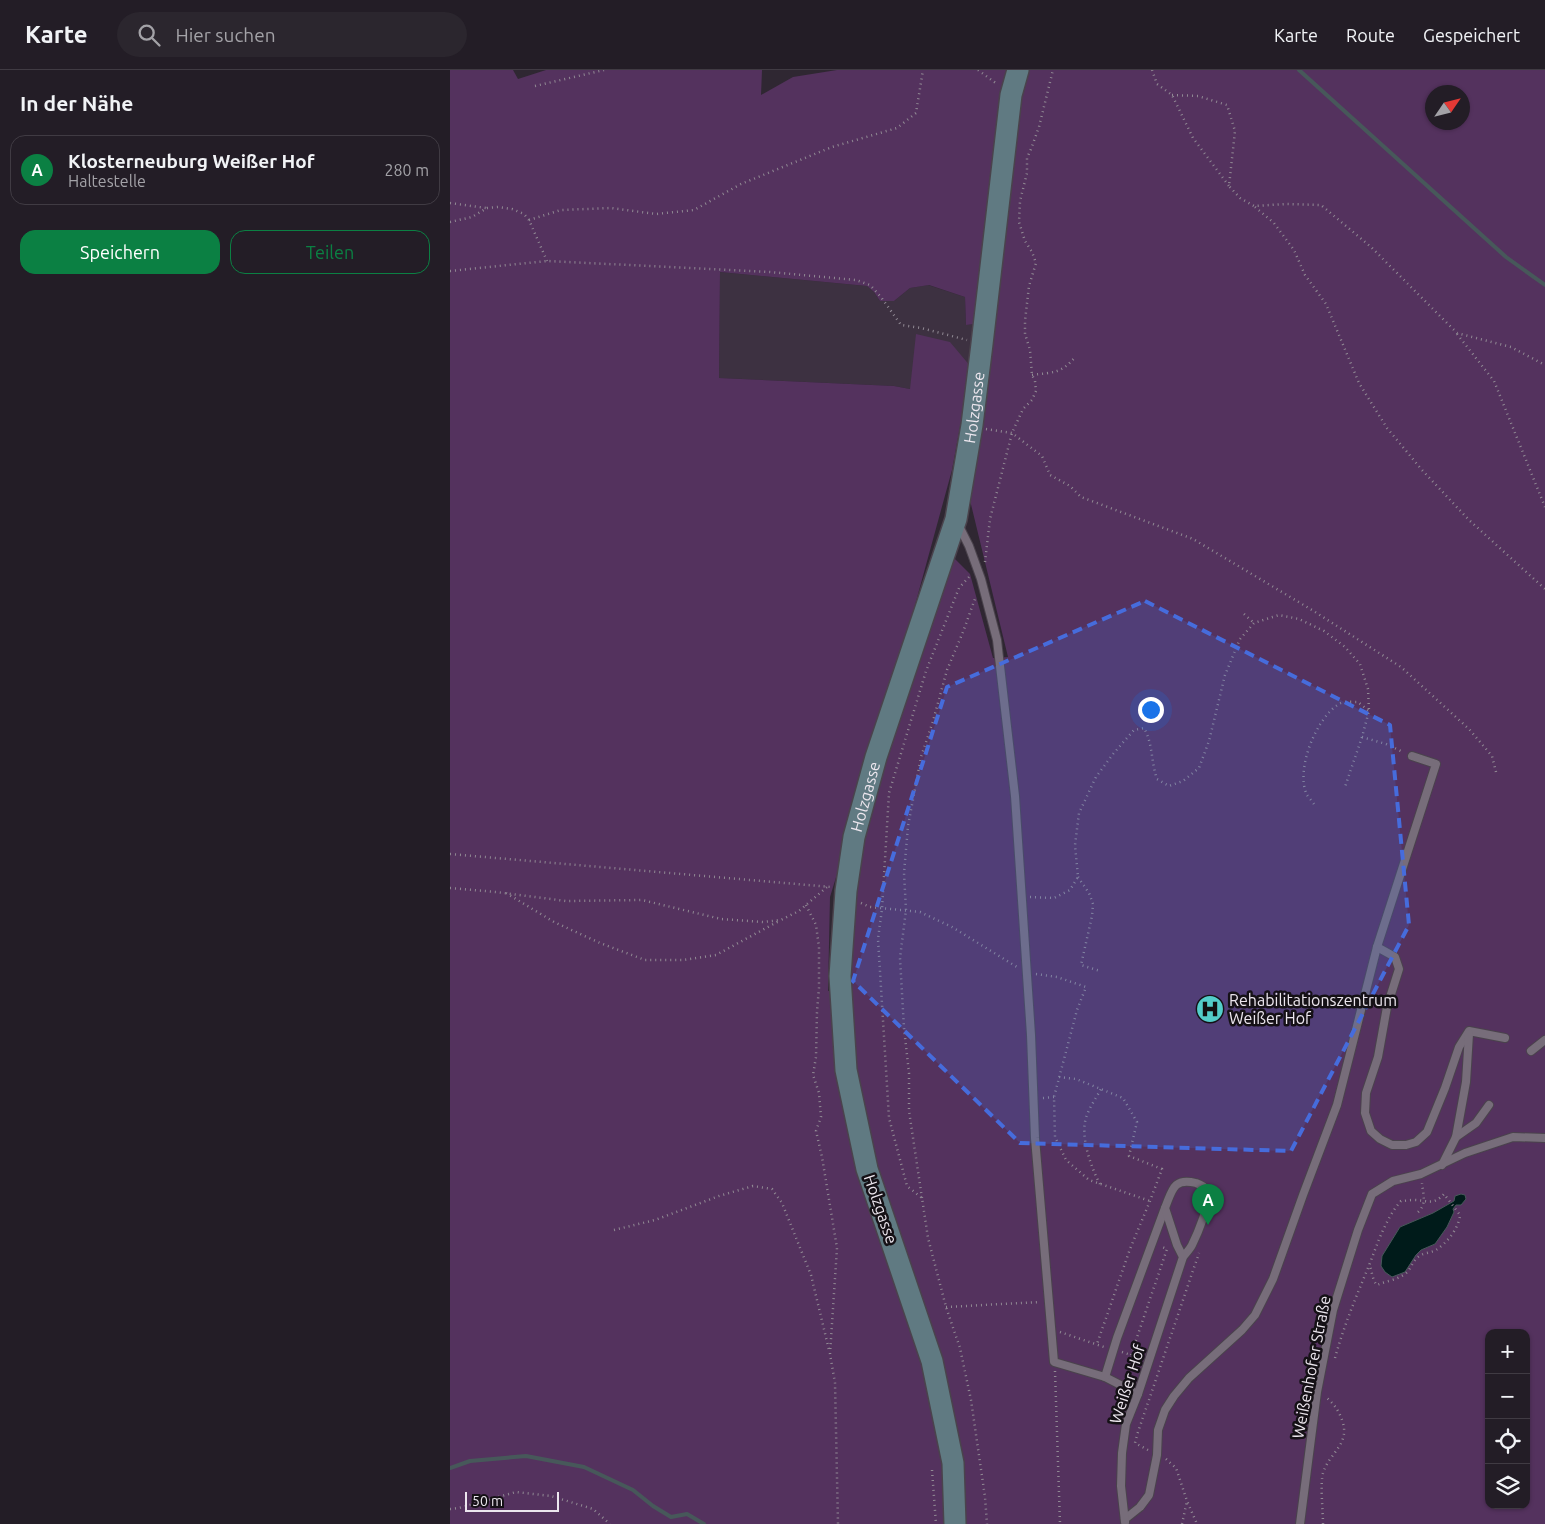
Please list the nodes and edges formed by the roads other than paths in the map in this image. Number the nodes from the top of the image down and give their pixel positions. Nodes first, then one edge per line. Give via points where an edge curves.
1 (1018, 70) edge
2 (956, 519) junction
3 (1412, 756) road end
4 (1377, 947) junction
5 (1469, 1031) junction
6 (1505, 1038) dead end
7 (1545, 1040) edge
8 (1531, 1051) dead end
9 (1489, 1105) dead end
10 (1456, 1137) junction
11 (1545, 1138) edge
12 (1442, 1164) junction
13 (1165, 1208) junction
14 (1183, 1257) junction
15 (1105, 1377) junction
16 (1138, 1394) junction
17 (1125, 1522) edge
18 (956, 1524) edge
19 (1300, 1524) edge

1 - 2 street, Holzgasse via 1011,95 972,425
2 - 15 lane via 981,579 997,640 1015,796 1035,1138 1054,1362
2 - 18 street, Holzgasse via 874,766 854,837 846,891 840,976 846,1070 867,1169 932,1361 952,1463
3 - 4 lane via 1436,764
4 - 5 lane via 1395,957 1399,969 1366,1093 1365,1113 1372,1131 1380,1139 1392,1146 1406,1145 1416,1142 1427,1132 1459,1047
4 - 17 lane via 1337,1105 1273,1279 1256,1315 1189,1378 1165,1410 1158,1430 1150,1495
5 - 6 lane
5 - 10 lane via 1466,1082
7 - 8 lane
9 - 10 lane via 1476,1123
10 - 12 lane
11 - 12 lane, Weißenhofer Straße via 1513,1137
12 - 19 lane, Weißenhofer Straße via 1393,1182 1372,1194 1333,1310 1317,1392
13 - 14 lane
13 - 14 lane, Weißer Hof via 1174,1187 1180,1182 1203,1186 1208,1193 1208,1203 1192,1246
13 - 15 lane
14 - 16 lane, Weißer Hof
15 - 16 lane
16 - 17 lane, Weißer Hof via 1126,1424 1122,1453

